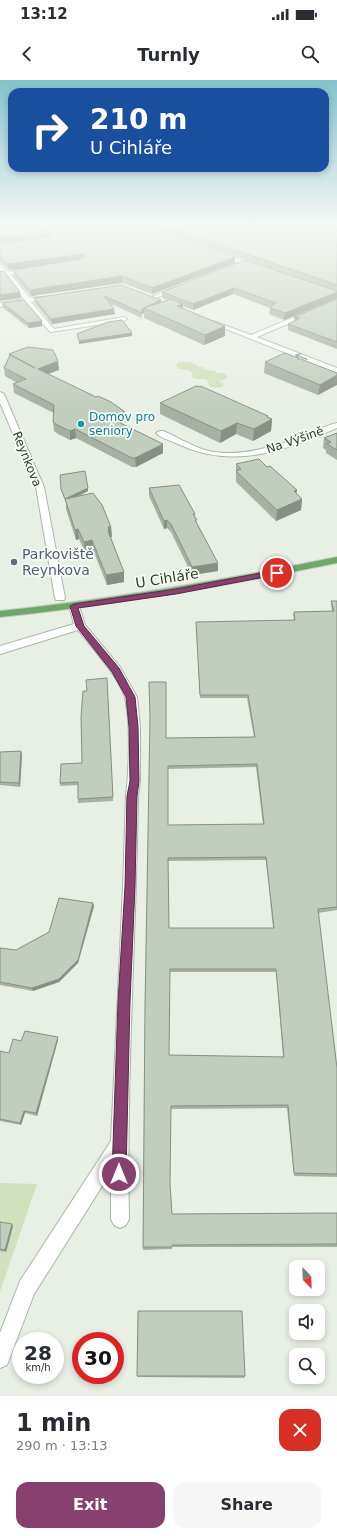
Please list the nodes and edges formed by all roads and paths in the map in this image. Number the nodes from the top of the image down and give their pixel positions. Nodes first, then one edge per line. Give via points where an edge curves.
1 (15, 287) edge
2 (179, 287) edge
3 (144, 295) edge
4 (60, 296) edge
5 (152, 298) junction
6 (28, 301) junction
7 (337, 301) edge
8 (162, 302) edge
9 (0, 305) edge
10 (200, 317) edge
11 (124, 319) dead end
12 (252, 337) junction
13 (337, 371) edge
14 (0, 394) edge
15 (337, 425) edge
16 (160, 433) dead end
17 (337, 560) edge
18 (60, 598) dead end
19 (74, 606) junction
20 (0, 614) edge
21 (80, 626) junction
22 (0, 650) edge
23 (119, 1143) junction
24 (120, 1219) dead end
25 (0, 1358) edge

1 - 6 street
2 - 5 street
3 - 5 street
4 - 6 street
5 - 8 street
6 - 9 street
6 - 11 street via 52,331
7 - 12 street
10 - 12 street
13 -> 12 street
14 - 18 street, Reynkova via 40,486
15 - 16 street, Na Výšině via 286,445 226,455 208,453
17 - 19 main road, U Cihláře via 205,586
19 - 20 main road, U Cihláře
19 - 21 street
21 - 22 street
21 - 23 street via 116,670 131,697 134,727
23 - 24 street
23 - 25 street via 27,1288

